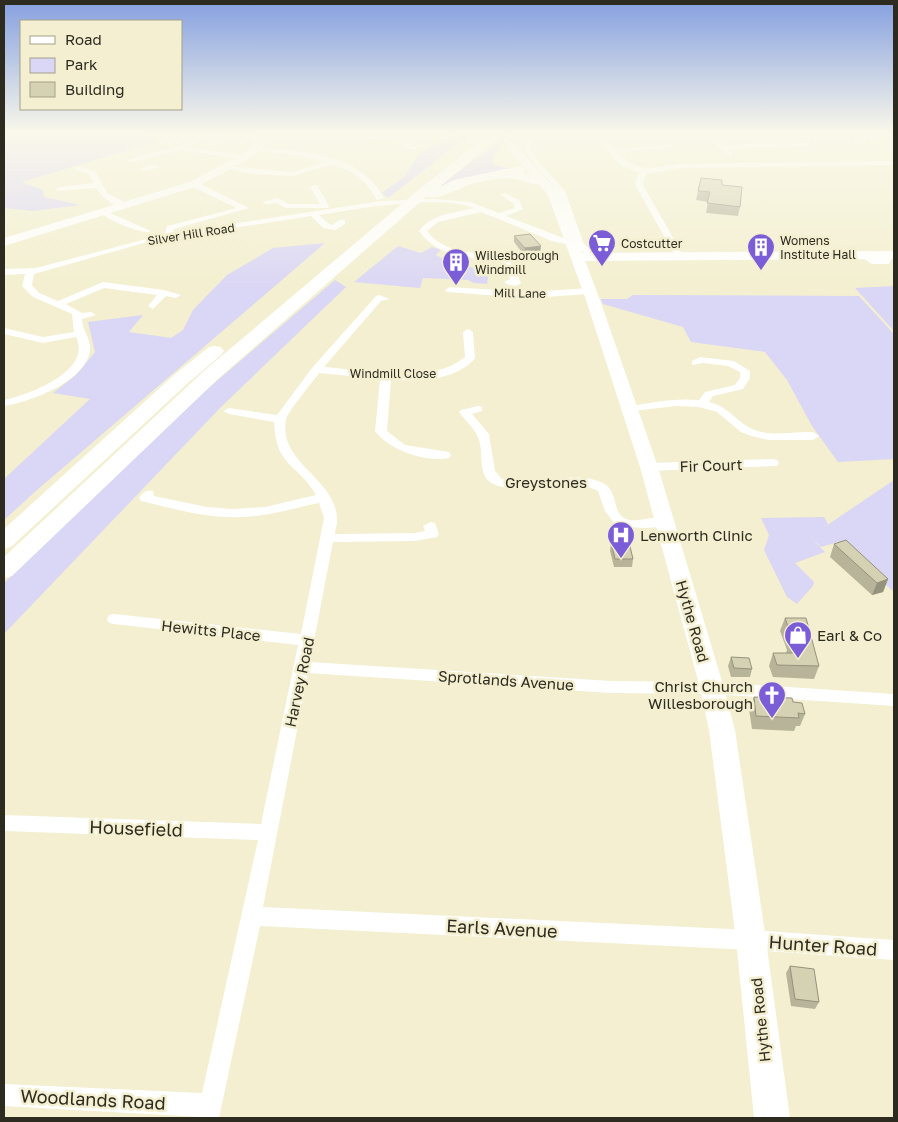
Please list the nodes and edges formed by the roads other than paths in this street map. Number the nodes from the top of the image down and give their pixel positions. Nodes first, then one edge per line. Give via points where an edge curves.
1 (193, 184) edge
2 (194, 184) edge
3 (374, 184) edge
4 (423, 184) edge
5 (426, 184) edge
6 (456, 184) edge
7 (640, 184) edge
8 (98, 185) joint
9 (548, 185) edge
10 (314, 187) dead end
11 (60, 188) dead end
12 (505, 196) dead end
13 (266, 202) dead end
14 (402, 202) junction
15 (124, 206) junction
16 (325, 206) junction
17 (482, 209) junction
18 (336, 210) junction
19 (103, 212) junction
20 (314, 215) junction
21 (499, 216) junction
22 (342, 222) dead end
23 (570, 228) junction
24 (147, 231) dead end
25 (169, 236) junction
26 (4, 242) edge
27 (578, 250) junction
28 (892, 255) edge
29 (679, 256) junction
30 (33, 271) junction
31 (4, 272) edge
32 (509, 282) dead end
33 (450, 290) dead end
34 (590, 291) junction
35 (164, 293) junction
36 (176, 295) dead end
37 (385, 299) dead end
38 (59, 304) junction
39 (153, 306) dead end
40 (91, 315) dead end
41 (78, 317) junction
42 (4, 331) edge
43 (469, 332) dead end
44 (79, 334) junction
45 (697, 359) dead end
46 (316, 370) junction
47 (386, 375) junction
48 (4, 403) edge
49 (704, 403) junction
50 (478, 410) dead end
51 (629, 410) junction
52 (229, 411) dead end
53 (280, 419) junction
54 (813, 436) dead end
55 (445, 454) dead end
56 (773, 463) dead end
57 (649, 467) junction
58 (149, 494) dead end
59 (324, 498) junction
60 (664, 522) junction
61 (430, 526) dead end
62 (328, 538) junction
63 (4, 541) edge
64 (4, 570) edge
65 (114, 619) dead end
66 (307, 640) junction
67 (301, 667) junction
68 (712, 688) junction
69 (894, 700) edge
70 (4, 823) edge
71 (268, 832) junction
72 (252, 916) junction
73 (752, 940) junction
74 (894, 950) edge
75 (4, 1095) edge
76 (210, 1112) edge
77 (772, 1118) edge

1 - 15 main road
2 - 25 street via 245,208 170,228
3 - 14 street via 378,191
4 - 14 highway
5 - 14 highway
6 - 14 highway
7 - 29 street
8 - 11 street
8 - 15 street via 104,194
9 - 23 main road, Hythe Road
10 - 16 street
12 - 21 street via 516,202 519,209
13 - 16 street via 278,200 286,206
14 - 17 street, Silver Hill Road via 453,202
14 - 18 street, Silver Hill Road
14 - 63 highway via 181,380
14 - 64 highway via 359,253 330,272 212,374
15 - 19 main road
16 - 18 street
17 - 21 street, Silver Hill Road
17 - 32 street via 440,219 428,224 423,231 429,245 506,259 516,283
18 - 20 street, Silver Hill Road
19 - 24 street via 118,222 127,222
19 - 26 main road
20 - 22 street via 326,226 335,228
20 - 25 street, Silver Hill Road
21 - 27 street, Silver Hill Road
23 - 27 main road, Hythe Road
23 - 27 street, Hythe Road via 582,249
25 - 30 street, Silver Hill Road
27 - 29 street
27 - 34 main road, Hythe Road
28 - 29 street
30 - 31 street, Silver Hill Road
30 - 38 street via 28,286 31,292
33 - 34 street, Mill Lane via 528,295
34 - 51 main road, Hythe Road
35 - 36 street
35 - 38 street via 103,285
35 - 39 street
37 - 46 street via 378,298
38 - 41 street via 73,309
40 - 41 street
41 - 44 street
42 - 44 street via 43,340
43 - 47 street, Windmill Close via 470,358 460,367 431,375
44 - 48 street via 86,348 75,367 50,388 26,399
45 - 49 street via 730,362 745,371 739,387 709,394
46 - 47 street, Windmill Close
46 - 53 street
47 - 55 street via 381,431 385,438 403,449
49 - 51 street
49 - 54 street via 722,411 752,433
50 - 60 street, Greystones via 466,412 484,435 490,475 495,481 506,484 596,482 606,489 618,520 626,523
51 - 57 main road, Hythe Road
52 - 53 street
53 - 59 street, Harvey Road via 282,444 288,457 317,486
56 - 57 street, Fir Court
57 - 60 main road, Hythe Road
58 - 59 street via 146,498 222,513 244,514
59 - 62 street, Harvey Road via 331,518
60 - 68 main road, Hythe Road
61 - 62 street via 432,534 415,537
62 - 66 street, Harvey Road
65 - 66 street, Hewitts Place
66 - 67 street, Harvey Road
67 - 68 street, Sprotlands Avenue via 611,687
67 - 71 street, Harvey Road
68 - 69 street, Sprotlands Avenue
68 - 73 main road, Hythe Road via 722,730
70 - 71 street, Housefield
71 - 72 street, Harvey Road
72 - 73 street, Earls Avenue
72 - 76 street, Harvey Road
73 - 74 street, Hunter Road
73 - 77 main road, Hythe Road
75 - 76 street, Woodlands Road

